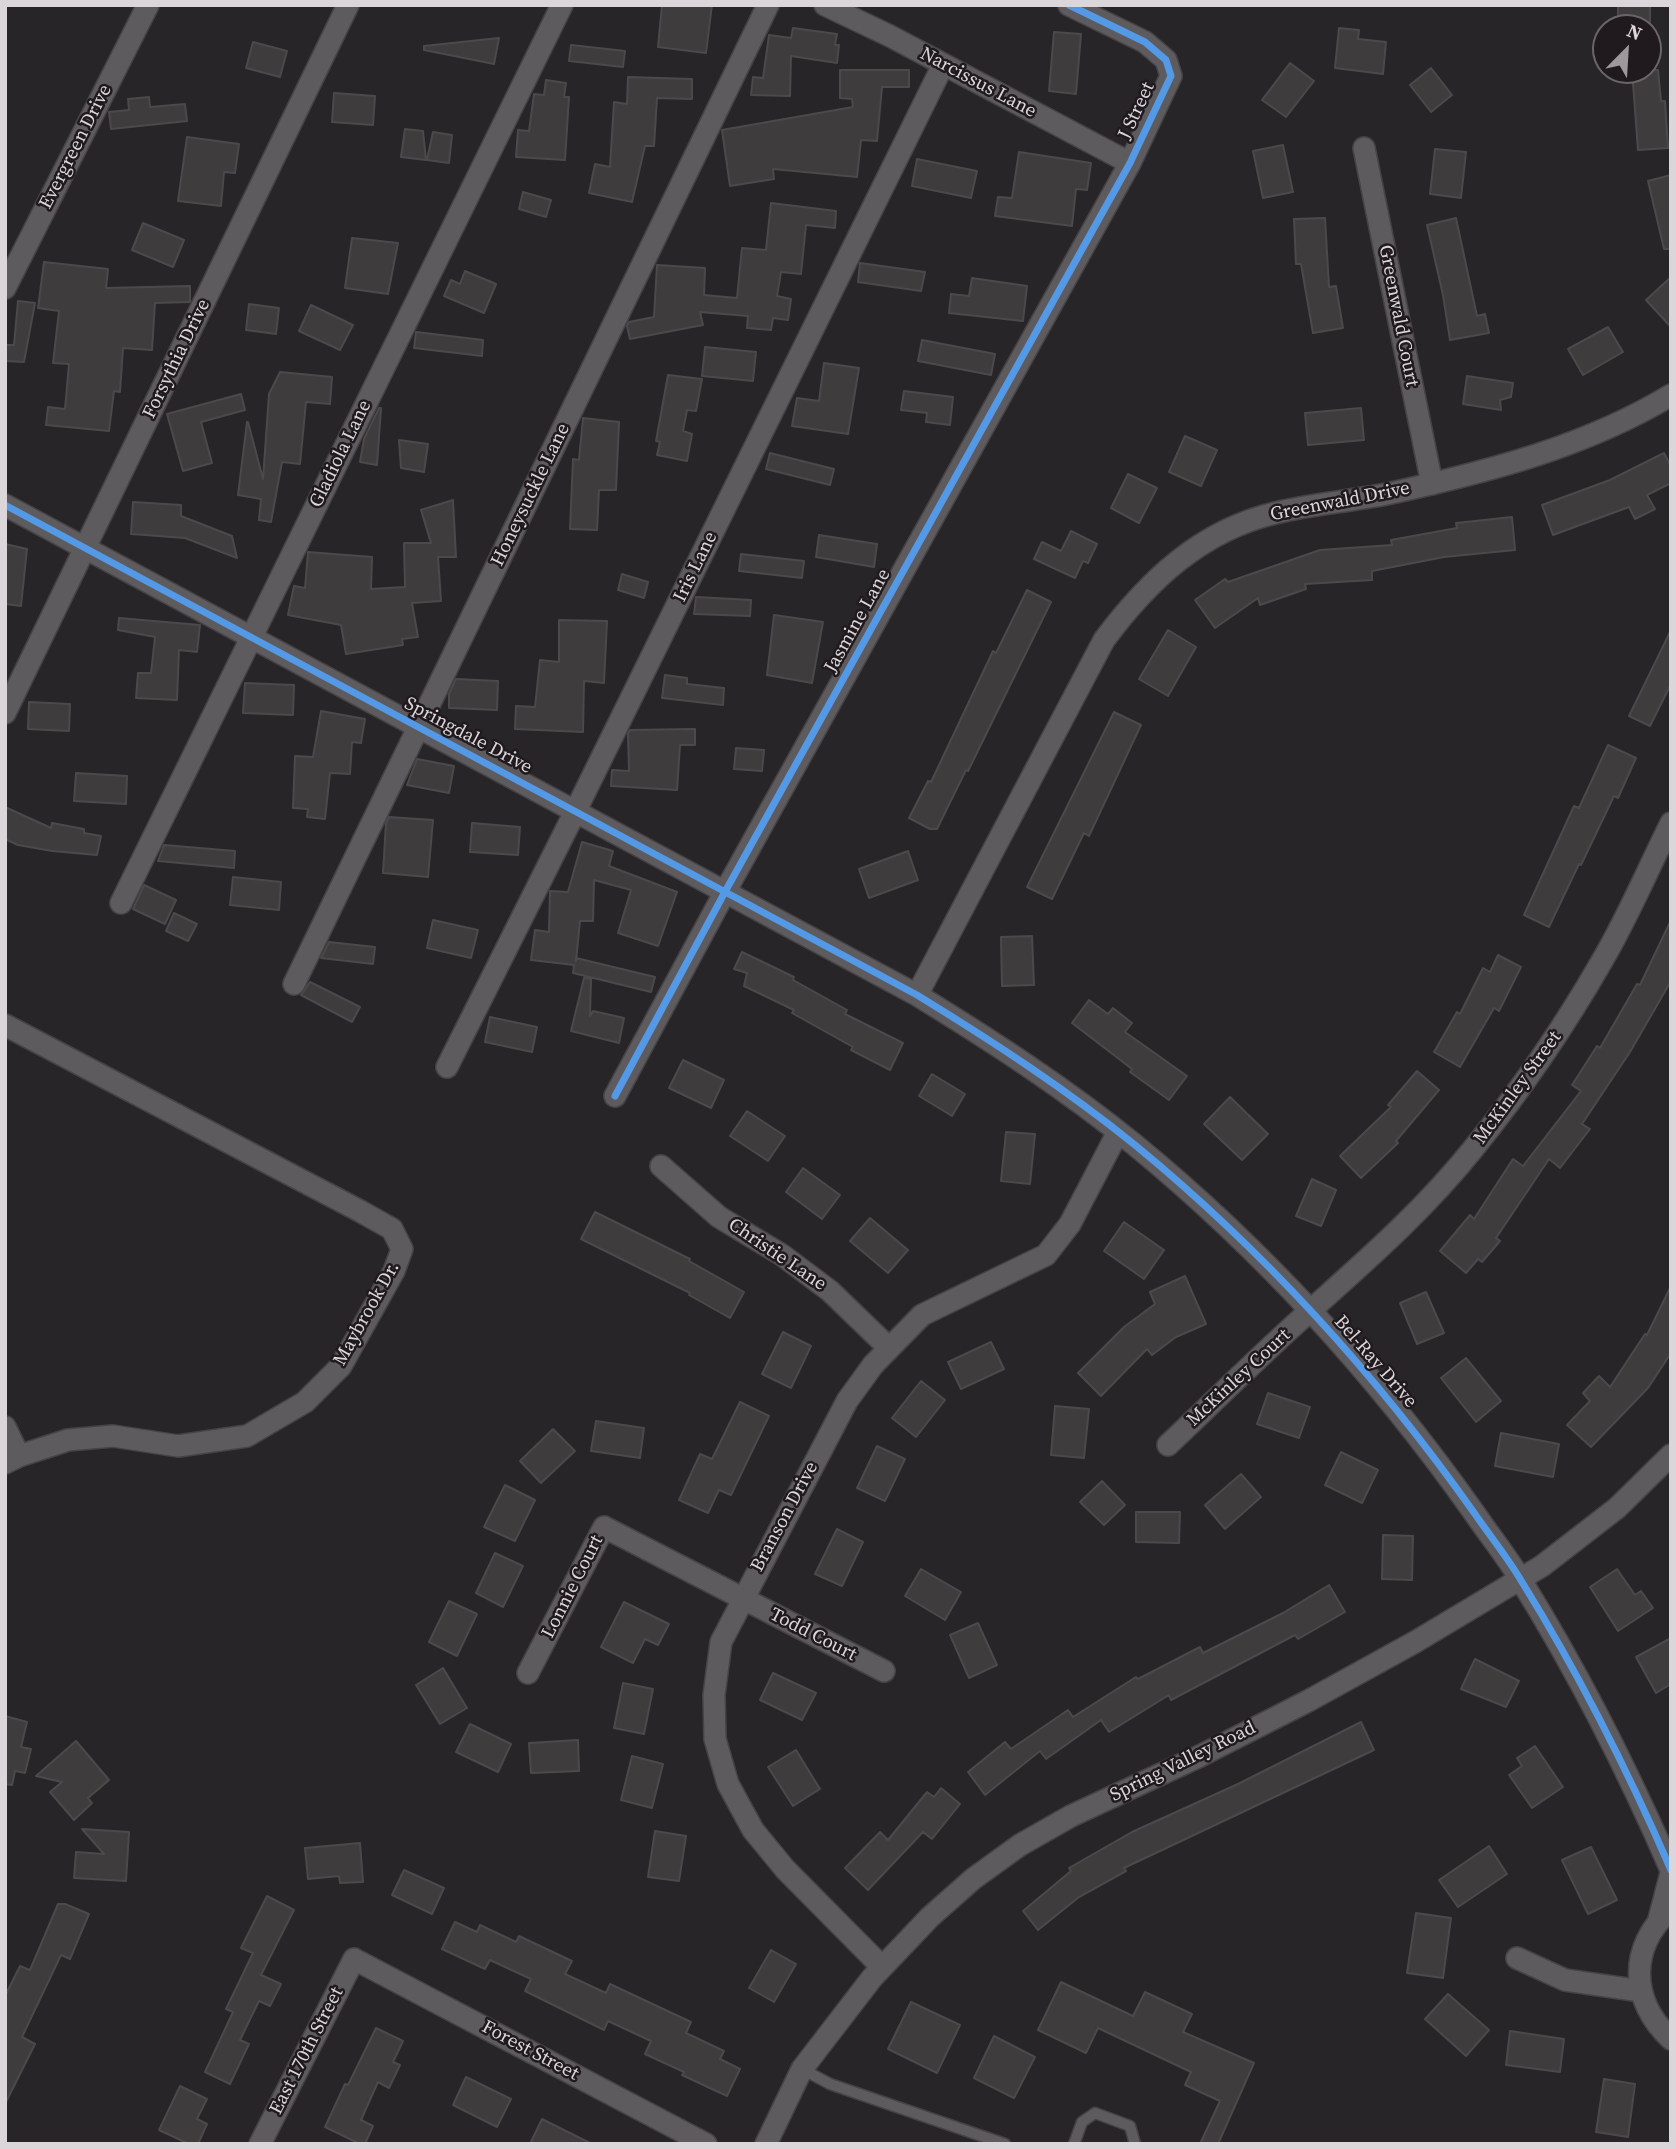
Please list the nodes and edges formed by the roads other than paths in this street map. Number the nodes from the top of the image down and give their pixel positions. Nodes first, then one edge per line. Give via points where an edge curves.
1 (148, 5) edge
2 (348, 5) edge
3 (562, 5) edge
4 (768, 5) edge
5 (825, 5) edge
6 (1069, 5) edge
7 (943, 65) junction
8 (1364, 148) dead end
9 (1130, 163) junction
10 (5, 288) edge
11 (1671, 395) edge
12 (1432, 484) junction
13 (5, 506) edge
14 (85, 548) junction
15 (251, 638) junction
16 (5, 713) edge
17 (419, 728) junction
18 (575, 812) junction
19 (1671, 823) edge
20 (726, 890) junction
21 (121, 903) dead end
22 (294, 984) dead end
23 (916, 995) junction
24 (5, 1025) edge
25 (447, 1067) dead end
26 (615, 1096) dead end
27 (1118, 1132) junction
28 (662, 1166) dead end
29 (1310, 1311) junction
30 (889, 1348) junction
31 (5, 1427) edge
32 (1168, 1445) dead end
33 (1671, 1455) edge
34 (12, 1460) edge
35 (1520, 1579) junction
36 (743, 1599) junction
37 (884, 1671) dead end
38 (528, 1673) dead end
39 (1671, 1872) edge
40 (1665, 1914) edge
41 (1517, 1958) dead end
42 (354, 1959) joint
43 (882, 1967) junction
44 (1641, 1991) junction
45 (1671, 2039) edge
46 (802, 2069) junction
47 (260, 2144) edge
48 (706, 2144) edge
49 (766, 2144) edge
50 (1005, 2144) edge
51 (1074, 2144) edge
52 (1135, 2144) edge

1 - 10 street, Evergreen Drive
2 - 14 street, Forsythia Drive
3 - 15 street, Gladiola Lane
4 - 17 street, Honeysuckle Lane
5 - 7 street, Narcissus Lane
6 - 9 street, J Street via 1145,42 1166,60 1171,76
7 - 9 street, Narcissus Lane
7 - 18 street, Iris Lane
8 - 12 street, Greenwald Court
9 - 20 street, Jasmine Lane
11 - 12 street, Greenwald Drive via 1593,435
12 - 23 street, Greenwald Drive via 1261,517 1188,553 1131,603 1104,640
13 - 14 street, Springdale Drive
14 - 15 street, Springdale Drive
14 - 16 street, Forsythia Drive
15 - 17 street, Springdale Drive
15 - 21 street, Gladiola Lane
17 - 18 street, Springdale Drive
17 - 22 street, Honeysuckle Lane
18 - 20 street, Springdale Drive
18 - 25 street, Iris Lane
19 - 29 street, McKinley Street via 1604,959 1524,1083 1430,1198
20 - 23 street, Springdale Drive
20 - 26 street, Jasmine Lane
23 - 27 street, Bel-Ray Drive via 1003,1048
24 - 34 street, Maybrook Dr. via 392,1229 402,1249 341,1366 305,1402 247,1436 178,1446 113,1436 68,1440
27 - 29 street, Bel-Ray Drive via 1210,1212
27 - 30 street, Branson Drive via 1070,1224 1046,1255 922,1315
28 - 30 street, Christie Lane via 719,1216 830,1291
29 - 32 street, McKinley Court
29 - 35 street, Bel-Ray Drive via 1379,1388
30 - 36 street, Branson Drive via 847,1401
31 - 34 street
33 - 35 street, Spring Valley Road via 1617,1508
35 - 39 street, Bel-Ray Drive via 1613,1745
35 - 43 street, Spring Valley Road via 1308,1701 1020,1844 964,1886
36 - 37 street, Todd Court
36 - 38 street, Lonnie Court via 604,1527
36 - 43 street, Branson Drive via 720,1642 714,1695 715,1739 728,1784 753,1830 785,1869
39 - 40 street
40 - 44 street via 1643,1948
41 - 44 street via 1564,1980
42 - 47 street, East 170th Street
42 - 48 street, Forest Street
43 - 46 street, Spring Valley Road
44 - 45 street via 1658,2028
46 - 49 street, Spring Valley Road
46 - 50 lane via 830,2084
51 - 52 lane via 1082,2122 1095,2113 1130,2126

